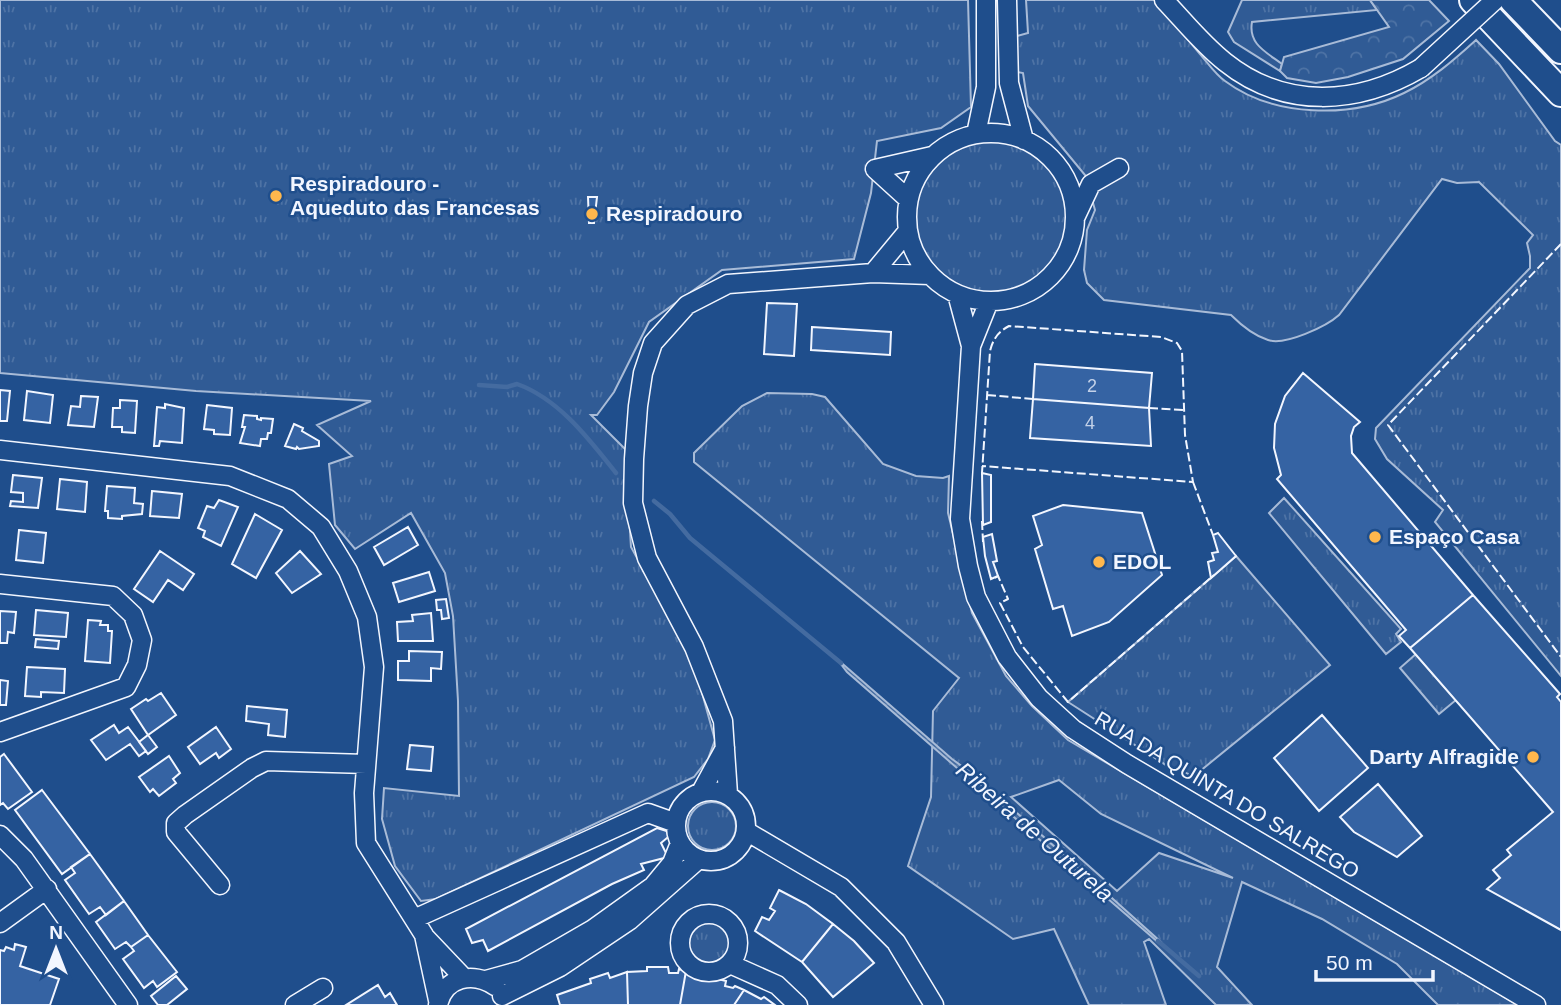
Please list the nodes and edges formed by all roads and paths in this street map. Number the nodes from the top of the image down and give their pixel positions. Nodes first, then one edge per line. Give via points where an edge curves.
1 (985, 0) edge
2 (1007, 0) edge
3 (1164, 0) edge
4 (1182, 0) edge
5 (1473, 0) edge
6 (1495, 0) edge
7 (1513, 0) edge
8 (1212, 50) junction
9 (1561, 50) edge
10 (1561, 93) edge
11 (976, 134) junction
12 (1024, 140) junction
13 (932, 156) junction
14 (1119, 168) dead end
15 (908, 199) junction
16 (1075, 218) junction
17 (907, 232) junction
18 (873, 273) junction
19 (930, 275) junction
20 (957, 294) junction
21 (989, 301) junction
22 (971, 346) junction
23 (0, 450) edge
24 (0, 584) edge
25 (0, 732) edge
26 (725, 748) junction
27 (366, 764) junction
28 (701, 792) junction
29 (728, 794) junction
30 (676, 824) junction
31 (746, 831) junction
32 (0, 835) edge
33 (680, 843) junction
34 (735, 852) junction
35 (781, 853) junction
36 (699, 859) junction
37 (220, 885) dead end
38 (47, 889) junction
39 (414, 919) junction
40 (0, 923) edge
41 (424, 935) junction
42 (730, 964) dead end
43 (463, 978) junction
44 (486, 980) junction
45 (323, 988) dead end
46 (504, 1000) edge
47 (438, 1003) edge
48 (128, 1005) edge
49 (295, 1005) edge
50 (797, 1005) edge
51 (934, 1005) edge
52 (1536, 1005) edge

1 - 11 street via 986,87
2 - 12 street via 1009,83
3 - 8 street
4 - 8 street
5 - 10 highway
6 - 8 street, bridge via 1421,68 1379,89 1344,97 1294,94 1263,85
7 - 9 highway
11 - 12 street via 1009,134
11 - 13 street via 952,142
12 - 16 street via 1062,171 1072,194
13 - 15 street
13 - 15 street via 875,169
14 - 16 street via 1091,184
15 - 17 street
16 - 21 street via 1068,250 1049,277 1021,295
17 - 18 street
17 - 19 street via 919,262
18 - 19 street
18 - 26 street via 728,284 687,305 653,343 643,373 634,503 647,558 713,692 723,721
19 - 20 street
20 - 21 street
20 - 22 street, RUA DA QUINTA DO SALREGO
21 - 22 street, RUA DA QUINTA DO SALREGO
22 - 52 street, RUA DA QUINTA DO SALREGO via 960,519 965,555 976,597 993,632 1006,657 1039,698 1073,729 1127,764
23 - 27 street via 230,476 288,499 321,527 348,571 368,617 374,667
24 - 25 street via 113,596 133,615 142,640 126,687
26 - 28 street
26 - 29 street
27 - 37 street via 266,761 185,815 176,824 176,832
27 - 39 street via 366,843
28 - 29 street
28 - 30 street via 682,807
29 - 31 street via 741,807
30 - 33 street
30 - 39 street via 648,813
31 - 34 street
31 - 35 street
32 - 38 street
33 - 36 street
33 - 44 street via 672,863 653,886 593,929 522,970
34 - 35 street
34 - 36 street via 716,860
35 - 51 street via 841,887 896,942
36 - 46 street via 630,920
38 - 40 street
38 - 48 street
39 - 41 street
41 - 43 street
41 - 47 street
42 - 50 street via 776,985
43 - 44 street
43 - 47 street via 452,982
44 - 46 street
45 - 49 street

